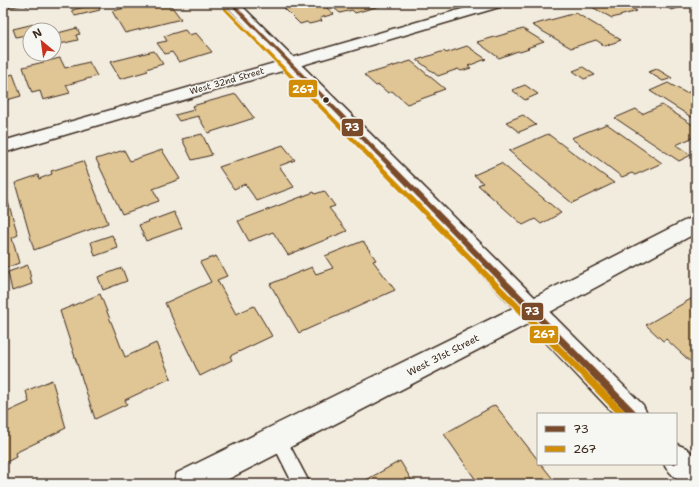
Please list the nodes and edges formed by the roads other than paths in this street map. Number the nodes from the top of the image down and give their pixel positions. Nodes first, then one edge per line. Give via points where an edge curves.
1 (232, 3) edge
2 (498, 3) edge
3 (290, 63) junction
4 (3, 147) edge
5 (696, 224) edge
6 (532, 310) junction
7 (632, 413) edge
8 (278, 438) junction
9 (677, 459) edge
10 (696, 478) edge
11 (188, 484) edge
12 (302, 484) edge

1 - 3 street
2 - 3 street, West 32nd Street
3 - 4 street, West 32nd Street
3 - 6 street
5 - 6 street, West 31st Street
6 - 7 street
6 - 8 street, West 31st Street
8 - 11 street, West 31st Street
8 - 12 lane
9 - 10 street

